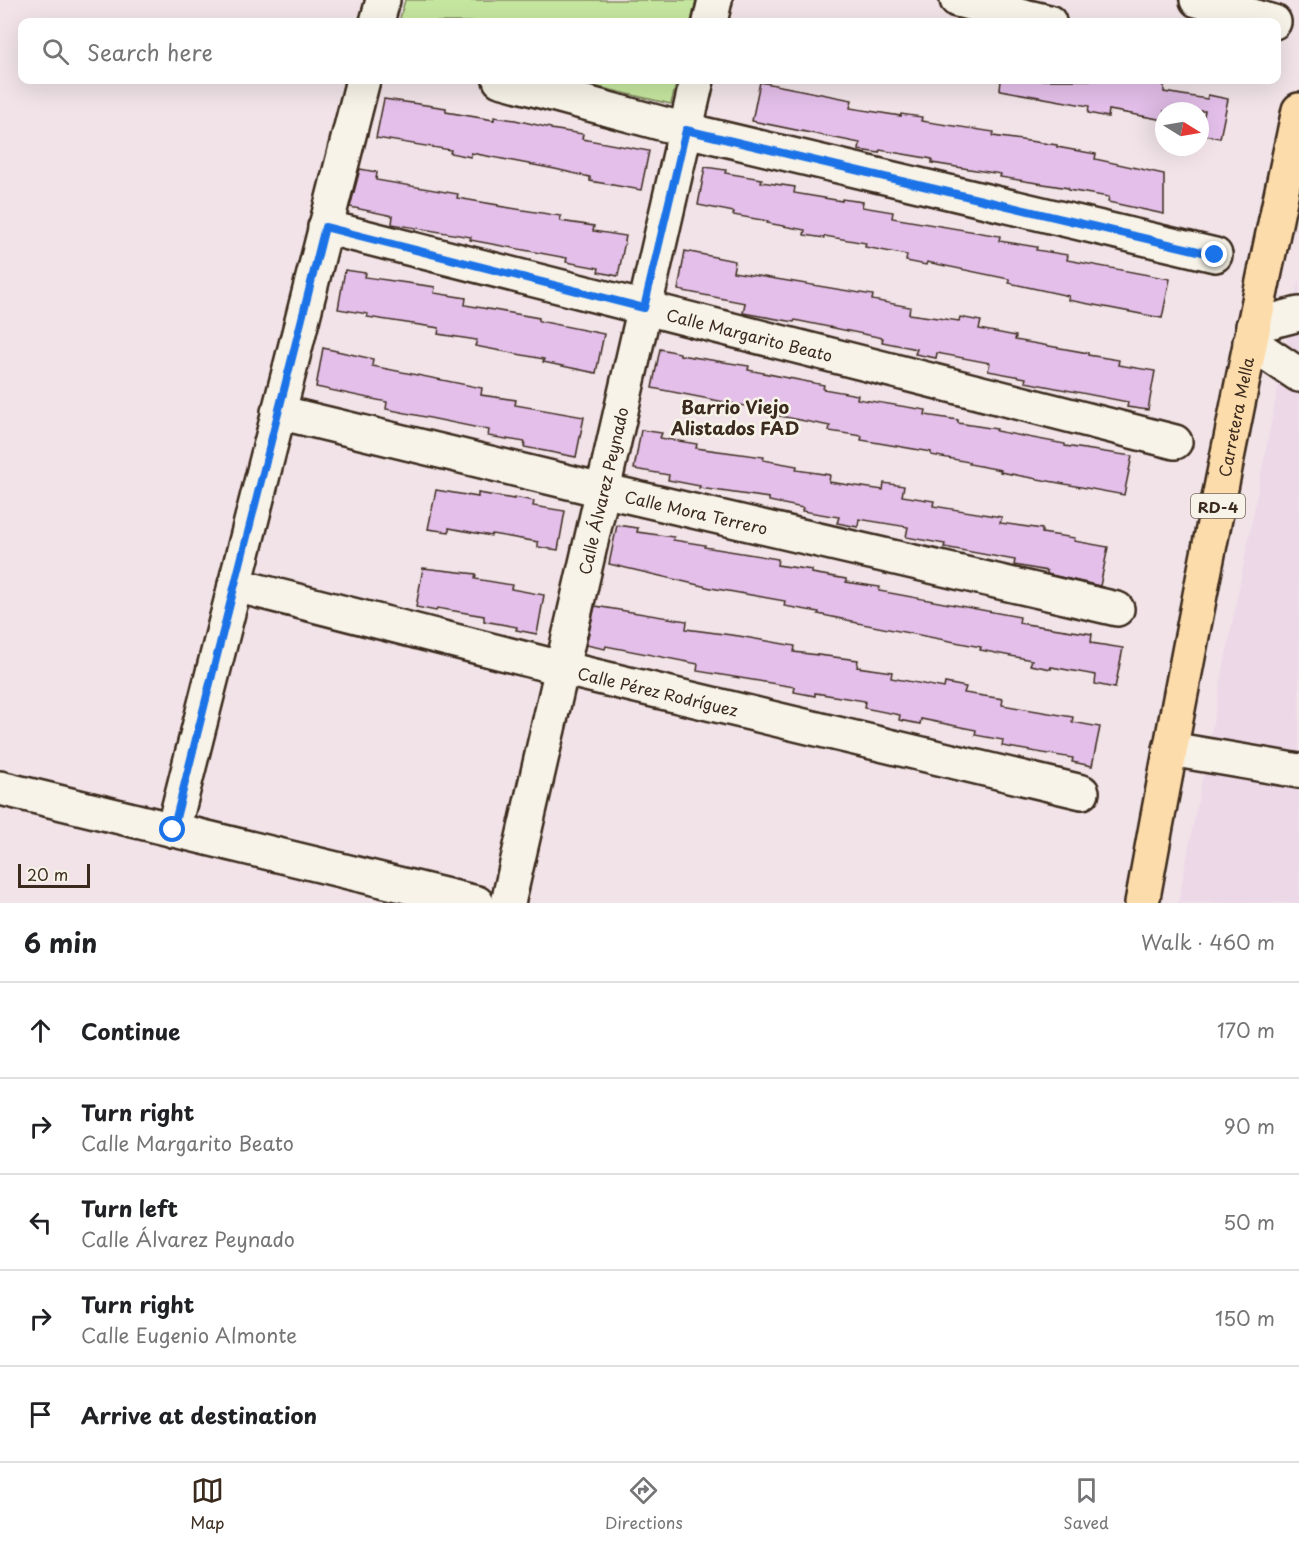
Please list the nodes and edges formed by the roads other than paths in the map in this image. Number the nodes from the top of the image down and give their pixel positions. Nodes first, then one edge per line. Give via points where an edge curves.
1 (383, 0) edge
2 (714, 0) edge
3 (957, 0) edge
4 (1207, 1) edge
5 (378, 18) edge
6 (711, 18) edge
7 (1032, 18) edge
8 (1260, 18) edge
9 (1281, 25) edge
10 (1299, 30) edge
11 (362, 84) edge
12 (515, 84) edge
13 (696, 84) edge
14 (1299, 110) edge
15 (686, 130) junction
16 (325, 227) junction
17 (1215, 255) dead end
18 (644, 308) junction
19 (1299, 314) edge
20 (1252, 334) junction
21 (1299, 375) edge
22 (278, 412) junction
23 (1175, 442) dead end
24 (602, 490) junction
25 (235, 585) junction
26 (1118, 609) dead end
27 (561, 668) junction
28 (1170, 749) junction
29 (1299, 771) edge
30 (0, 788) edge
31 (1082, 792) dead end
32 (173, 830) junction
33 (477, 903) edge
34 (508, 903) edge
35 (1142, 903) edge

1 - 5 street
2 - 6 street
3 - 7 street
4 - 8 street
9 - 10 street
11 - 16 street
12 - 15 street
13 - 15 street, Calle Álvarez Peynado
14 - 20 main road, Carretera Mella / RD-4
15 - 17 street
15 - 18 street, Calle Álvarez Peynado
16 - 18 street, Calle Margarito Beato
16 - 22 street
18 - 23 street, Calle Margarito Beato
18 - 24 street, Calle Álvarez Peynado
19 - 20 street
20 - 21 street
20 - 28 main road, Carretera Mella / RD-4
22 - 24 street, Calle Mora Terrero
22 - 25 street
24 - 26 street, Calle Mora Terrero
24 - 27 street, Calle Álvarez Peynado
25 - 27 street, Calle Pérez Rodríguez
25 - 32 street
27 - 31 street, Calle Pérez Rodríguez
27 - 34 street, Calle Álvarez Peynado
28 - 29 street
28 - 35 main road, Carretera Mella / RD-4
30 - 32 street
32 - 33 street

